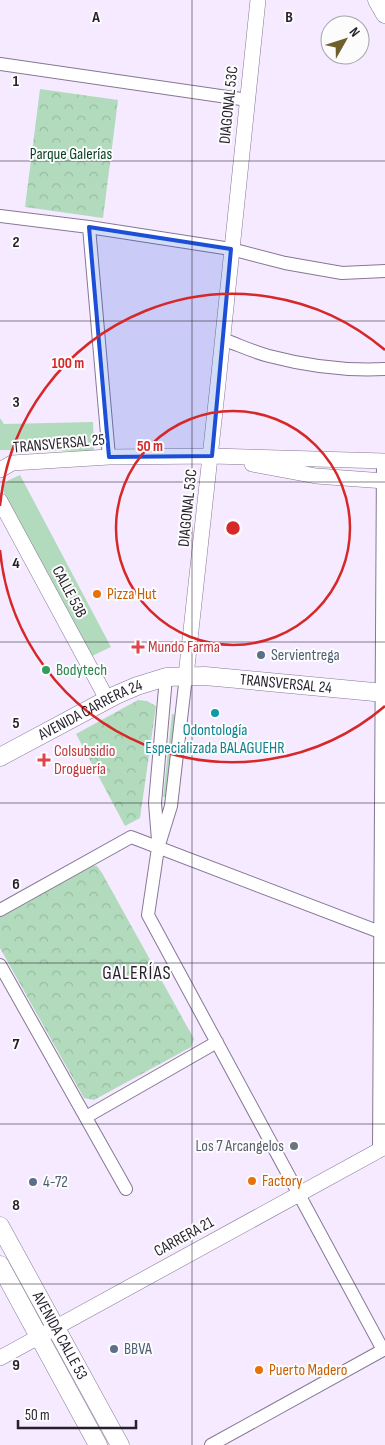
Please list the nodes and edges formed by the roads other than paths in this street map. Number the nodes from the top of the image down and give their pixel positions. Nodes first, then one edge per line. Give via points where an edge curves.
1 (258, 0) edge
2 (377, 0) edge
3 (385, 14) edge
4 (0, 64) edge
5 (248, 100) junction
6 (0, 216) edge
7 (89, 227) junction
8 (232, 249) junction
9 (385, 272) edge
10 (222, 338) junction
11 (385, 368) edge
12 (212, 456) junction
13 (109, 457) junction
14 (384, 461) edge
15 (0, 470) edge
16 (384, 481) edge
17 (0, 502) edge
18 (186, 676) junction
19 (166, 677) junction
20 (384, 692) edge
21 (107, 699) junction
22 (0, 757) edge
23 (383, 831) edge
24 (158, 848) junction
25 (0, 910) edge
26 (383, 933) edge
27 (0, 965) edge
28 (216, 1042) junction
29 (86, 1117) junction
30 (382, 1149) edge
31 (126, 1189) dead end
32 (299, 1194) junction
33 (0, 1226) edge
34 (0, 1265) edge
35 (56, 1327) junction
36 (39, 1336) junction
37 (384, 1349) edge
38 (0, 1358) edge
39 (98, 1445) edge
40 (120, 1445) edge
41 (211, 1445) edge

1 - 5 street, DIAGONAL 53C
2 - 3 main road
4 - 5 street
5 - 8 street, DIAGONAL 53C
6 - 7 street
7 - 8 street
7 - 13 street
8 - 9 street via 342,273
8 - 10 street, DIAGONAL 53C
10 - 11 street via 268,356 317,366 367,370
10 - 12 street, DIAGONAL 53C
12 - 13 street, TRANSVERSAL 25
12 - 14 street, TRANSVERSAL 25
12 - 16 street, TRANSVERSAL 25 via 316,476
12 - 18 street, DIAGONAL 53C
13 - 15 street, TRANSVERSAL 25 via 12,463
14 - 16 street
16 - 20 street
17 - 21 street, CALLE 53B
18 - 19 main road, AVENIDA CARRERA 24
18 - 20 main road, TRANSVERSAL 24
18 - 24 street, DIAGONAL 53C via 172,806
19 - 21 main road, AVENIDA CARRERA 24
19 - 24 street via 155,804
20 - 23 street
21 - 22 main road, AVENIDA CARRERA 24
23 - 26 street
24 - 25 street via 131,837
24 - 26 street
24 - 28 street via 148,915
26 - 30 street
27 - 29 street
28 - 29 street
28 - 32 street
29 - 31 street
30 - 32 street, CARRERA 21
32 - 35 street, CARRERA 21
32 - 37 street
33 - 35 main road, AVENIDA CALLE 53
34 - 36 main road, AVENIDA CALLE 53
35 - 36 street, CARRERA 21
35 - 40 main road, AVENIDA CALLE 53
36 - 38 street, CARRERA 21
36 - 39 main road, AVENIDA CALLE 53
37 - 41 street

